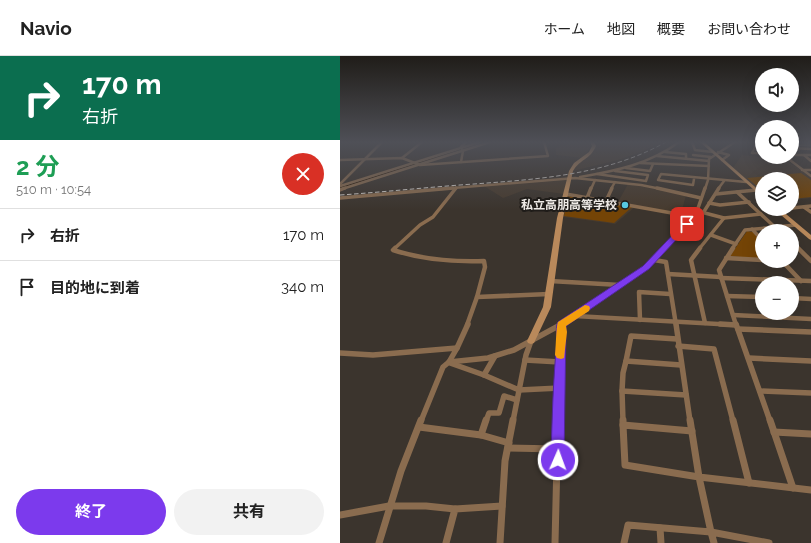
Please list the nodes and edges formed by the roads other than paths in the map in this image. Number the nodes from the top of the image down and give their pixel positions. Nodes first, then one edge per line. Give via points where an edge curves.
1 (653, 164) edge
2 (359, 165) edge
3 (406, 165) edge
4 (418, 165) joint
5 (422, 165) edge
6 (575, 165) edge
7 (633, 165) edge
8 (673, 165) edge
9 (727, 165) edge
10 (796, 165) edge
11 (708, 166) joint
12 (623, 168) junction
13 (802, 170) junction
14 (811, 170) edge
15 (611, 171) junction
16 (596, 174) junction
17 (811, 176) edge
18 (572, 178) junction
19 (694, 179) junction
20 (595, 180) junction
21 (708, 180) junction
22 (724, 181) junction
23 (616, 182) junction
24 (746, 182) junction
25 (340, 184) edge
26 (340, 186) edge
27 (456, 188) junction
28 (755, 189) edge
29 (340, 190) edge
30 (755, 190) edge
31 (738, 192) junction
32 (566, 194) junction
33 (716, 194) junction
34 (340, 198) edge
35 (587, 198) junction
36 (701, 198) junction
37 (606, 201) junction
38 (749, 202) junction
39 (709, 203) junction
40 (811, 206) edge
41 (799, 207) edge
42 (804, 207) junction
43 (755, 208) edge
44 (697, 211) junction
45 (811, 212) edge
46 (703, 213) junction
47 (755, 215) edge
48 (763, 216) edge
49 (786, 216) edge
50 (694, 217) junction
51 (724, 218) junction
52 (771, 224) edge
53 (795, 224) edge
54 (799, 228) edge
55 (752, 229) junction
56 (755, 229) edge
57 (755, 232) edge
58 (711, 235) junction
59 (811, 238) edge
60 (736, 244) junction
61 (799, 249) edge
62 (804, 254) junction
63 (811, 254) edge
64 (726, 258) junction
65 (654, 260) junction
66 (755, 260) edge
67 (811, 261) edge
68 (789, 268) edge
69 (668, 274) junction
70 (694, 276) junction
71 (721, 277) junction
72 (550, 281) junction
73 (801, 281) junction
74 (811, 281) edge
75 (620, 285) junction
76 (548, 294) junction
77 (670, 294) junction
78 (728, 296) junction
79 (477, 297) junction
80 (755, 297) edge
81 (799, 298) edge
82 (811, 299) edge
83 (733, 315) junction
84 (575, 316) junction
85 (811, 319) edge
86 (640, 320) junction
87 (674, 322) junction
88 (705, 323) junction
89 (561, 325) junction
90 (737, 327) junction
91 (811, 332) edge
92 (677, 339) junction
93 (531, 342) junction
94 (678, 346) junction
95 (457, 348) junction
96 (340, 353) edge
97 (495, 356) junction
98 (749, 358) junction
99 (525, 360) junction
100 (626, 361) junction
101 (811, 361) edge
102 (449, 362) junction
103 (560, 362) junction
104 (681, 365) junction
105 (484, 375) junction
106 (560, 388) junction
107 (519, 390) junction
108 (622, 391) junction
109 (760, 391) junction
110 (811, 393) edge
111 (686, 395) junction
112 (517, 400) junction
113 (623, 426) junction
114 (419, 427) junction
115 (692, 431) junction
116 (774, 432) junction
117 (811, 434) edge
118 (481, 435) junction
119 (508, 446) junction
120 (558, 449) junction
121 (699, 477) junction
122 (749, 483) junction
123 (793, 488) junction
124 (811, 490) edge
125 (389, 506) junction
126 (502, 506) junction
127 (455, 509) junction
128 (340, 516) edge
129 (660, 528) junction
130 (711, 532) junction
131 (379, 543) edge
132 (446, 543) edge
133 (500, 543) edge
134 (555, 543) edge
135 (624, 543) edge
136 (661, 543) edge
137 (714, 543) edge
138 (769, 543) edge

1 - 12 street via 650,171
2 - 25 street
3 - 26 street
4 - 5 street
4 - 29 street
6 - 18 street via 571,171
7 - 12 street
8 - 11 street
9 - 24 street
10 - 13 street
11 - 21 street
12 - 15 street
13 - 14 street
13 - 17 street
15 - 16 street
15 - 16 street via 648,175 646,181
16 - 18 street
18 - 20 street
18 - 27 street
18 - 32 street
19 - 19 street via 662,173 658,180 693,185
19 - 21 street
20 - 23 street
20 - 35 street
21 - 22 street
21 - 36 street
22 - 24 street
22 - 33 street
23 - 36 street
23 - 37 street
24 - 28 street
27 - 34 street
27 - 79 street via 434,217 420,225 392,250 413,257 484,261 485,267
30 - 31 street
31 - 33 street
31 - 38 street
32 - 35 street
32 - 72 street
33 - 39 street
35 - 37 street
36 - 44 street
37 - 50 street
38 - 39 street via 720,205
38 - 43 street
39 - 46 street
40 - 42 street
41 - 42 street
42 - 45 street
44 - 46 street
44 - 50 street
46 - 51 street
47 - 51 street
48 - 52 street
49 - 53 street
50 - 65 street
51 - 58 street
54 - 59 street
55 - 56 street
55 - 57 street
55 - 60 street via 745,230
58 - 60 street
58 - 70 street via 691,260
60 - 64 street
61 - 62 street
62 - 63 street
62 - 67 street
64 - 66 street
64 - 71 street via 719,270
65 - 69 street via 666,262
65 - 75 street
68 - 73 street
69 - 70 street
69 - 77 street
70 - 71 street
70 - 88 street
71 - 73 street
71 - 78 street
72 - 75 street
72 - 76 street
73 - 74 street
75 - 84 street
76 - 79 street
76 - 93 street via 545,311
77 - 86 street via 639,292
77 - 87 street
78 - 80 street
78 - 83 street
79 - 95 street
81 - 82 street
83 - 85 street
83 - 90 street
84 - 86 street
84 - 89 street
86 - 87 street
87 - 88 street
87 - 92 street
88 - 90 street
89 - 93 street
89 - 103 street
90 - 91 street
90 - 98 street
92 - 94 street
92 - 100 street via 631,336
93 - 97 street
93 - 99 street
94 - 104 street
94 - 122 street via 714,349
95 - 96 street via 374,355
95 - 102 street
97 - 102 street
97 - 105 street
98 - 101 street
98 - 109 street
99 - 103 street
99 - 107 street
100 - 104 street
100 - 108 street
102 - 105 street
102 - 114 street via 443,367
103 - 106 street
104 - 111 street
105 - 107 street
106 - 107 street
106 - 120 street
107 - 112 street
108 - 111 street
108 - 113 street
109 - 110 street
109 - 116 street
111 - 115 street
112 - 118 street via 504,396 499,413 489,413
112 - 119 street
113 - 115 street
113 - 121 street via 625,465
114 - 118 street
114 - 125 street
115 - 121 street
116 - 117 street
116 - 123 street
118 - 119 street
119 - 120 street
119 - 126 street
120 - 134 street
121 - 122 street
121 - 130 street
122 - 123 street
123 - 124 street
125 - 127 street
125 - 128 street
125 - 131 street
126 - 127 street
126 - 133 street
127 - 132 street
129 - 130 street
129 - 135 street via 628,525
129 - 136 street
130 - 137 street
130 - 138 street

